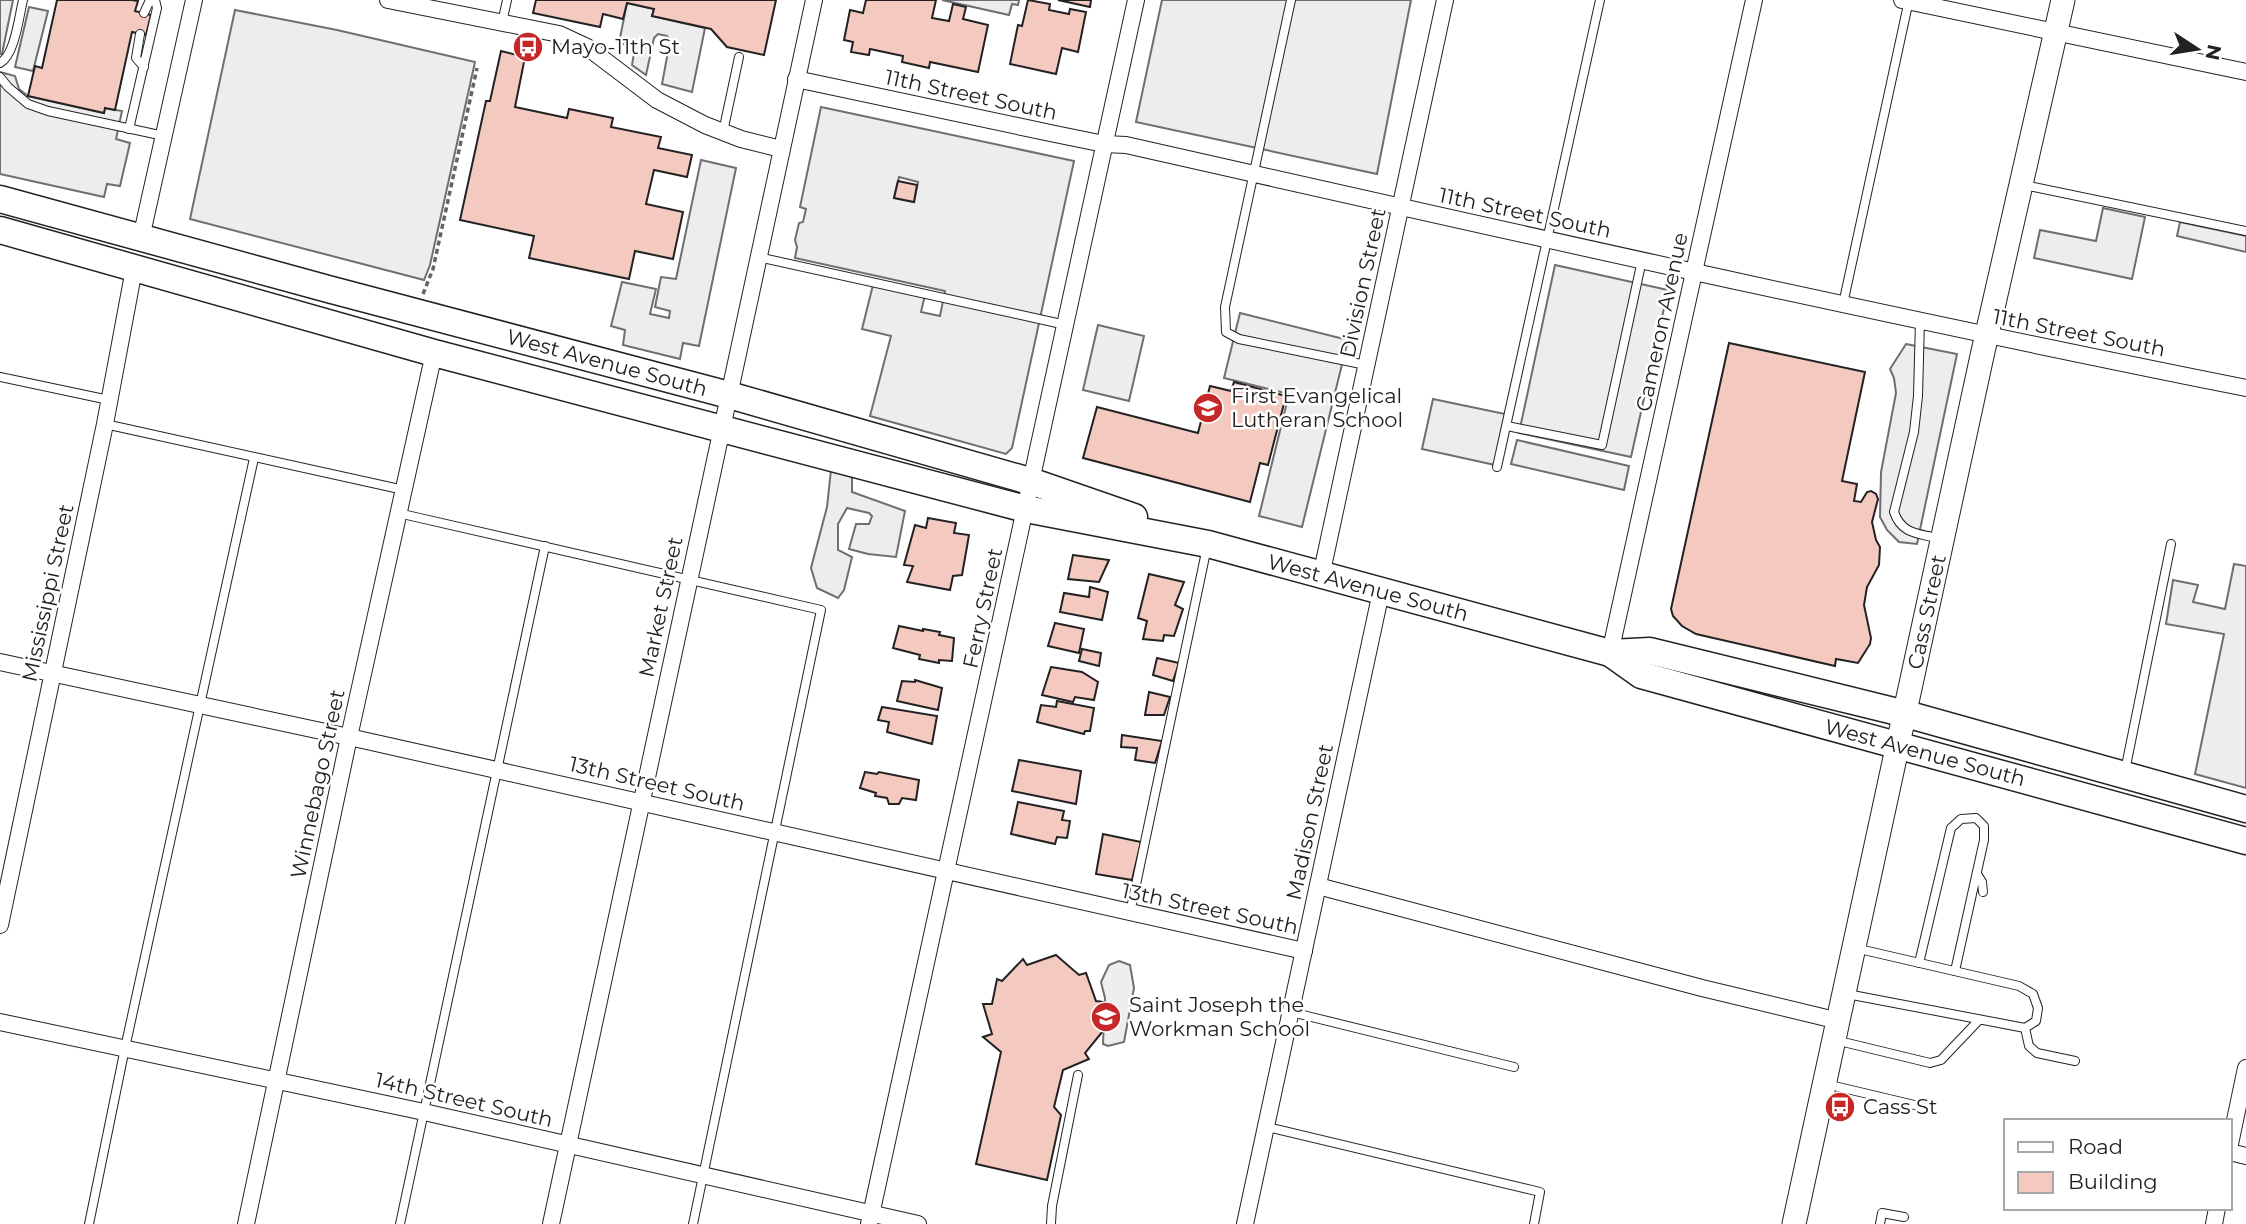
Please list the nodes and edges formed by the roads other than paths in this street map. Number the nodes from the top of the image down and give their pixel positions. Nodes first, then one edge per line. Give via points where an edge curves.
1 (23, 0) edge
2 (152, 0) edge
3 (194, 0) edge
4 (388, 0) edge
5 (507, 0) edge
6 (814, 0) edge
7 (1136, 0) edge
8 (1291, 0) edge
9 (1445, 0) edge
10 (1600, 0) edge
11 (1754, 0) edge
12 (1906, 0) edge
13 (2063, 0) edge
14 (145, 13) dead end
15 (502, 23) junction
16 (2056, 32) junction
17 (140, 34) dead end
18 (739, 57) dead end
19 (0, 62) edge
20 (144, 67) junction
21 (2246, 72) edge
22 (0, 77) edge
23 (796, 79) junction
24 (130, 128) junction
25 (723, 132) junction
26 (164, 136) junction
27 (1104, 144) junction
28 (781, 149) junction
29 (1253, 174) junction
30 (2021, 184) junction
31 (0, 199) edge
32 (1400, 208) junction
33 (0, 230) edge
34 (2246, 231) edge
35 (141, 238) junction
36 (1549, 239) junction
37 (758, 256) junction
38 (1642, 260) junction
39 (134, 269) junction
40 (1695, 271) junction
41 (1843, 304) junction
42 (1920, 320) junction
43 (1066, 325) junction
44 (1987, 336) junction
45 (434, 353) junction
46 (1366, 365) junction
47 (0, 377) edge
48 (2246, 388) edge
49 (729, 395) junction
50 (109, 400) junction
51 (105, 424) junction
52 (1507, 426) junction
53 (723, 429) junction
54 (254, 458) junction
55 (1497, 467) dead end
56 (1033, 481) junction
57 (404, 490) junction
58 (1027, 509) junction
59 (398, 513) junction
60 (1942, 540) junction
61 (1208, 544) junction
62 (2171, 544) dead end
63 (545, 545) junction
64 (1321, 576) junction
65 (688, 578) junction
66 (1381, 592) junction
67 (1610, 653) junction
68 (0, 662) edge
69 (53, 673) junction
70 (200, 706) junction
71 (1906, 714) junction
72 (349, 737) junction
73 (1899, 746) junction
74 (497, 770) junction
75 (2124, 776) junction
76 (641, 802) junction
77 (2246, 808) edge
78 (776, 833) junction
79 (2246, 841) edge
80 (947, 872) junction
81 (1977, 874) junction
82 (1318, 886) junction
83 (1983, 892) dead end
84 (1978, 909) dead end
85 (1130, 913) junction
86 (1967, 915) junction
87 (0, 925) edge
88 (1855, 948) junction
89 (1304, 951) junction
90 (1919, 963) junction
91 (1955, 971) junction
92 (1845, 994) junction
93 (1290, 1012) junction
94 (1979, 1020) junction
95 (0, 1022) edge
96 (2025, 1028) junction
97 (1837, 1030) junction
98 (125, 1048) junction
99 (2075, 1061) dead end
100 (1514, 1067) dead end
101 (2246, 1069) edge
102 (1078, 1075) dead end
103 (276, 1081) junction
104 (1826, 1084) junction
105 (1927, 1108) dead end
106 (424, 1112) junction
107 (1267, 1127) junction
108 (2232, 1135) edge
109 (568, 1145) junction
110 (703, 1175) junction
111 (1903, 1217) dead end
112 (870, 1219) edge
113 (89, 1224) edge
114 (246, 1224) edge
115 (400, 1224) edge
116 (551, 1224) edge
117 (692, 1224) edge
118 (918, 1224) edge
119 (1051, 1224) edge
120 (1245, 1224) edge
121 (1534, 1224) edge
122 (1794, 1224) edge
123 (1880, 1224) edge

1 - 19 lane via 12,47
2 - 14 lane
2 - 20 lane via 157,8
3 - 26 street
4 - 15 street
5 - 15 lane
6 - 23 street, Market Street
7 - 27 street, Ferry Street
8 - 29 lane
9 - 32 street, Division Street
10 - 36 lane
11 - 40 street, Cameron Avenue
12 - 16 street
12 - 41 lane
13 - 16 street, Cass Street
15 - 25 street via 559,34 587,47 657,100
16 - 21 street
16 - 30 street, Cass Street
17 - 20 lane via 135,58
18 - 25 lane
20 - 24 lane
22 - 24 lane via 28,104
23 - 27 street, 11th Street South
23 - 28 street, Market Street
24 - 26 lane
25 - 28 street
26 - 35 street
27 - 29 street, 11th Street South
27 - 43 street, Ferry Street
28 - 37 street, Market Street
29 - 32 street, 11th Street South
29 - 46 lane via 1225,307 1226,332 1239,339
30 - 34 lane
30 - 44 street, Cass Street
31 - 35 main road, West Avenue South
32 - 36 street, 11th Street South
32 - 46 street, Division Street
33 - 39 main road, West Avenue South
35 - 49 main road, West Avenue South
36 - 38 street, 11th Street South
36 - 52 lane
37 - 43 lane
37 - 49 street, Market Street
38 - 40 street, 11th Street South
38 - 52 lane via 1602,445
39 - 45 main road, West Avenue South
39 - 50 street, Mississippi Street
40 - 41 street, 11th Street South
40 - 67 street, Cameron Avenue
41 - 42 street, 11th Street South
42 - 44 street, 11th Street South
42 - 60 lane via 1914,432 1894,512 1903,528
43 - 56 street, Ferry Street
44 - 48 street, 11th Street South
44 - 60 street, Cass Street
45 - 53 main road, West Avenue South
45 - 57 street, Winnebago Street
46 - 64 street, Division Street
47 - 50 lane
49 - 53 street, Market Street
49 - 56 main road, West Avenue South
50 - 51 street, Mississippi Street
51 - 54 lane
51 - 69 street, Mississippi Street
52 - 55 lane
53 - 58 main road, West Avenue South
53 - 65 street, Market Street
54 - 57 lane
54 - 70 lane
56 - 58 street, Ferry Street
56 - 61 main road, West Avenue South
57 - 59 street, Winnebago Street
58 - 61 main road, West Avenue South
58 - 80 street, Ferry Street
59 - 63 lane
59 - 72 street, Winnebago Street
60 - 71 street, Cass Street
61 - 64 main road, West Avenue South
61 - 85 lane
62 - 75 lane
63 - 65 lane
63 - 74 lane
64 - 66 main road, West Avenue South
65 - 76 street, Market Street
65 - 78 lane via 821,610
66 - 67 main road, West Avenue South
66 - 82 street, Madison Street
67 - 71 main road, West Avenue South via 1650,651
67 - 73 main road, West Avenue South via 1641,676
68 - 69 street, 13th Street South
69 - 70 street, 13th Street South
69 - 87 street, Mississippi Street
70 - 72 street, 13th Street South
70 - 98 lane
71 - 73 street, Cass Street
71 - 75 main road, West Avenue South
72 - 74 street, 13th Street South
72 - 103 street, Winnebago Street
73 - 79 main road, West Avenue South
73 - 88 street, Cass Street
74 - 76 street, 13th Street South
74 - 106 lane
75 - 77 main road, West Avenue South
76 - 78 street, 13th Street South
76 - 109 street, Market Street
78 - 80 street, 13th Street South
78 - 110 lane
80 - 85 street, 13th Street South
80 - 112 street, Ferry Street
81 - 83 lane
81 - 86 lane
81 - 90 lane via 1984,826 1976,818 1961,819 1951,828
82 - 89 street, Madison Street
82 - 97 street via 1702,988
84 - 86 lane
85 - 89 street, 13th Street South
86 - 91 lane
88 - 90 lane
88 - 92 street, Cass Street
89 - 93 street, Madison Street
90 - 91 lane
91 - 96 lane via 2019,986 2033,994 2036,1021
92 - 94 lane
92 - 97 street, Cass Street
93 - 100 lane
93 - 107 street, Madison Street
94 - 96 lane
94 - 97 lane via 1941,1060 1930,1063
95 - 98 street, 14th Street South
96 - 99 lane via 2029,1046 2037,1053
97 - 104 street, Cass Street
98 - 103 street, 14th Street South
98 - 113 lane
101 - 108 street
102 - 119 lane
103 - 106 street, 14th Street South
103 - 114 street, Winnebago Street
104 - 105 lane
104 - 122 street, Cass Street
106 - 109 street, 14th Street South
106 - 115 lane
107 - 120 street, Madison Street
107 - 121 lane via 1540,1192
109 - 110 street, 14th Street South
109 - 116 street, Market Street
110 - 112 street, 14th Street South
110 - 117 lane
111 - 123 lane via 1882,1213
112 - 118 street, 14th Street South

